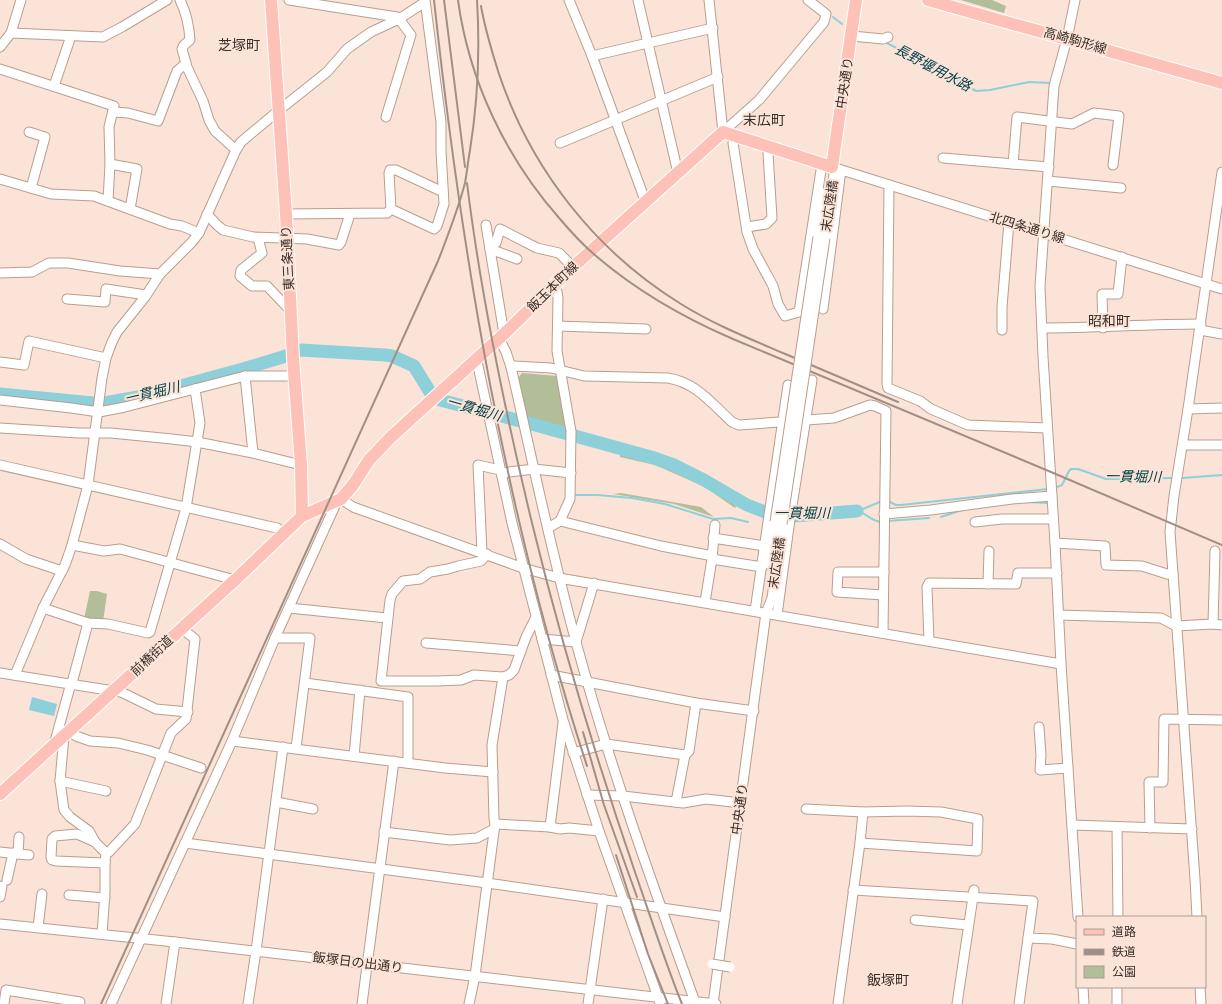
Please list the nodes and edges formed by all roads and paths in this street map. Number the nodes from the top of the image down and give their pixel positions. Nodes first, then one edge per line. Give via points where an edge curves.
1 (21, 0) edge
2 (167, 0) edge
3 (180, 0) edge
4 (271, 0) edge
5 (289, 0) edge
6 (569, 0) edge
7 (638, 0) edge
8 (709, 0) edge
9 (808, 0) edge
10 (856, 0) edge
11 (928, 0) edge
12 (1075, 0) edge
13 (425, 2) edge
14 (399, 19) junction
15 (713, 28) junction
16 (11, 33) junction
17 (71, 36) junction
18 (852, 36) junction
19 (888, 37) dead end
20 (1067, 39) junction
21 (648, 43) junction
22 (0, 47) edge
23 (592, 56) junction
24 (186, 63) junction
25 (0, 69) edge
26 (718, 77) junction
27 (1222, 83) edge
28 (54, 86) junction
29 (661, 100) junction
30 (278, 110) junction
31 (114, 112) junction
32 (386, 117) dead end
33 (615, 120) junction
34 (1052, 121) junction
35 (30, 132) dead end
36 (723, 132) junction
37 (735, 136) junction
38 (560, 143) dead end
39 (769, 147) junction
40 (236, 150) junction
41 (943, 158) dead end
42 (110, 164) junction
43 (1013, 164) junction
44 (1113, 165) dead end
45 (832, 167) junction
46 (1049, 167) junction
47 (1222, 172) edge
48 (678, 173) junction
49 (0, 179) edge
50 (1048, 181) junction
51 (889, 185) junction
52 (31, 188) junction
53 (1121, 188) dead end
54 (443, 192) junction
55 (108, 201) junction
56 (646, 203) junction
57 (130, 209) junction
58 (391, 209) junction
59 (207, 214) junction
60 (286, 214) junction
61 (350, 214) junction
62 (1009, 222) junction
63 (486, 225) dead end
64 (747, 227) junction
65 (1044, 232) junction
66 (198, 233) junction
67 (258, 238) junction
68 (286, 239) junction
69 (821, 239) junction
70 (490, 246) junction
71 (1122, 257) junction
72 (517, 259) dead end
73 (573, 267) junction
74 (0, 273) edge
75 (160, 274) junction
76 (1206, 284) junction
77 (553, 288) junction
78 (1222, 289) edge
79 (146, 295) junction
80 (67, 299) dead end
81 (823, 309) dead end
82 (290, 310) junction
83 (558, 326) junction
84 (1200, 327) junction
85 (1042, 328) junction
86 (1103, 328) junction
87 (646, 329) dead end
88 (1002, 330) dead end
89 (1222, 334) edge
90 (502, 336) junction
91 (106, 358) junction
92 (475, 359) junction
93 (0, 362) edge
94 (511, 367) junction
95 (560, 369) junction
96 (244, 376) junction
97 (294, 376) junction
98 (812, 380) dead end
99 (788, 385) dead end
100 (195, 389) junction
101 (0, 400) edge
102 (1222, 408) edge
103 (1188, 409) junction
104 (99, 411) junction
105 (805, 420) junction
106 (782, 422) junction
107 (0, 428) edge
108 (1048, 428) junction
109 (96, 434) junction
110 (197, 442) junction
111 (1182, 444) junction
112 (1222, 445) edge
113 (253, 454) junction
114 (0, 465) edge
115 (301, 466) junction
116 (534, 469) junction
117 (501, 472) junction
118 (571, 473) junction
119 (88, 485) junction
120 (1052, 491) junction
121 (338, 500) junction
122 (186, 508) junction
123 (884, 514) junction
124 (302, 516) junction
125 (780, 517) junction
126 (1053, 519) junction
127 (560, 521) junction
128 (975, 522) dead end
129 (715, 525) dead end
130 (548, 528) junction
131 (284, 534) junction
132 (713, 538) junction
133 (0, 544) edge
134 (1055, 544) junction
135 (72, 545) junction
136 (765, 546) junction
137 (989, 551) dead end
138 (1216, 551) dead end
139 (484, 553) junction
140 (713, 558) junction
141 (171, 564) junction
142 (762, 567) junction
143 (523, 568) junction
144 (62, 571) junction
145 (884, 572) junction
146 (1057, 573) junction
147 (1173, 574) junction
148 (559, 578) junction
149 (235, 580) junction
150 (594, 583) junction
151 (988, 584) junction
152 (883, 595) junction
153 (705, 602) junction
154 (43, 608) junction
155 (290, 608) junction
156 (755, 611) junction
157 (766, 613) junction
158 (777, 615) junction
159 (1059, 615) junction
160 (536, 617) junction
161 (388, 618) junction
162 (88, 623) junction
163 (1218, 625) edge
164 (1176, 626) junction
165 (181, 628) junction
166 (883, 633) junction
167 (275, 638) junction
168 (542, 639) junction
169 (929, 641) junction
170 (576, 642) junction
171 (426, 643) dead end
172 (521, 650) junction
173 (1061, 664) junction
174 (0, 673) edge
175 (15, 675) junction
176 (551, 675) junction
177 (504, 677) junction
178 (381, 681) junction
179 (587, 681) junction
180 (305, 682) junction
181 (71, 683) junction
182 (360, 690) junction
183 (114, 691) junction
184 (379, 693) junction
185 (696, 703) junction
186 (754, 711) junction
187 (188, 712) junction
188 (1184, 719) junction
189 (563, 720) junction
190 (1222, 720) edge
191 (1039, 727) dead end
192 (67, 734) junction
193 (232, 741) junction
194 (606, 744) junction
195 (54, 745) junction
196 (283, 747) junction
197 (296, 748) junction
198 (573, 753) junction
199 (162, 754) junction
200 (685, 755) junction
201 (354, 756) junction
202 (394, 761) junction
203 (408, 763) junction
204 (201, 768) dead end
205 (1068, 768) junction
206 (494, 772) junction
207 (60, 781) junction
208 (106, 791) dead end
209 (0, 794) edge
210 (587, 795) junction
211 (623, 796) junction
212 (276, 802) junction
213 (676, 802) junction
214 (741, 803) junction
215 (314, 809) dead end
216 (806, 809) dead end
217 (863, 812) junction
218 (1072, 825) junction
219 (495, 827) junction
220 (550, 827) junction
221 (1117, 827) junction
222 (1150, 828) junction
223 (1192, 829) junction
224 (598, 831) junction
225 (384, 832) junction
226 (19, 836) dead end
227 (95, 842) junction
228 (185, 843) junction
229 (860, 843) junction
230 (0, 852) edge
231 (15, 854) junction
232 (269, 854) junction
233 (29, 856) dead end
234 (105, 858) junction
235 (380, 868) junction
236 (487, 883) junction
237 (853, 890) junction
238 (42, 894) dead end
239 (973, 894) junction
240 (69, 895) dead end
241 (0, 897) edge
242 (105, 898) junction
243 (603, 899) junction
244 (624, 902) junction
245 (661, 908) junction
246 (725, 916) junction
247 (1078, 916) edge
248 (1118, 916) edge
249 (1197, 916) edge
250 (915, 920) dead end
251 (0, 924) edge
252 (968, 925) junction
253 (38, 928) junction
254 (102, 934) junction
255 (141, 938) junction
256 (1028, 938) junction
257 (175, 942) junction
258 (1076, 944) edge
259 (256, 951) junction
260 (367, 964) junction
261 (712, 964) dead end
262 (730, 967) dead end
263 (474, 976) junction
264 (1083, 988) edge
265 (1117, 988) edge
266 (1200, 988) edge
267 (590, 990) junction
268 (659, 1001) edge
269 (80, 1002) dead end
270 (695, 1002) junction
271 (4, 1004) edge
272 (111, 1004) edge
273 (166, 1004) edge
274 (248, 1004) edge
275 (362, 1004) edge
276 (469, 1004) edge
277 (588, 1004) edge
278 (714, 1004) edge
279 (838, 1004) edge
280 (957, 1004) edge
281 (1019, 1004) edge
282 (1084, 1004) edge
283 (1117, 1004) edge
284 (1201, 1004) edge

1 - 16 street
2 - 17 street via 102,37
3 - 24 street via 190,29 190,40 182,49
4 - 30 main road, 東三条通り
5 - 14 street
6 - 23 street
7 - 21 street
8 - 15 street
9 - 36 street via 826,14 824,22 759,100
10 - 18 main road, 中央通り
11 - 20 main road, 高崎駒形線
12 - 20 street
13 - 14 street
13 - 54 street via 441,122
14 - 30 street via 353,44 327,72
14 - 32 street via 411,35
15 - 21 street
15 - 26 street
16 - 17 street
16 - 22 street
17 - 28 street
18 - 19 street via 883,39
18 - 45 main road, 中央通り
20 - 27 main road, 高崎駒形線
20 - 34 street via 1054,86
21 - 23 street
21 - 29 street
23 - 33 street
24 - 31 street via 177,71 158,121
24 - 40 street via 215,131
25 - 28 street
26 - 29 street
26 - 36 street
28 - 31 street via 114,106
29 - 33 street
29 - 48 street
30 - 40 street via 241,142
30 - 60 main road, 東三条通り
31 - 42 street via 109,127
33 - 38 street
33 - 56 street
34 - 43 street via 1017,118
34 - 44 street via 1072,124 1094,116 1119,116 1119,143
34 - 46 street
35 - 52 street via 45,137
36 - 37 main road
36 - 48 main road, 飯玉本町線
37 - 39 main road
37 - 64 street via 733,143
39 - 45 main road
39 - 64 street via 772,218 766,224
40 - 59 street
41 - 43 street
42 - 55 street
42 - 57 street via 137,169
43 - 46 street
45 - 51 street, 北四条通り線
45 - 69 street
45 - 69 street, 末広陸橋 via 834,174
46 - 50 street
47 - 76 street
48 - 56 main road, 飯玉本町線
49 - 52 street
50 - 53 street
50 - 65 street
51 - 62 street, 北四条通り線
51 - 108 street via 888,388 968,425
52 - 55 street via 51,194 94,196
54 - 58 street via 444,204 434,228
54 - 58 street via 396,170 390,170 388,173
55 - 57 street
56 - 73 main road, 飯玉本町線
57 - 66 street
58 - 61 street via 387,213
59 - 66 street
59 - 67 street via 223,230
60 - 61 street
60 - 68 main road, 東三条通り
61 - 68 street via 339,245 307,239
62 - 65 street, 北四条通り線
62 - 88 street
63 - 70 street
64 - 69 street via 753,249 773,286 778,304 785,316 799,312
65 - 71 street, 北四条通り線
65 - 85 street via 1040,286
66 - 75 street
67 - 68 street
67 - 82 street via 262,253 241,270 240,276 252,286 267,286
68 - 82 main road, 東三条通り
69 - 81 street
69 - 125 street, 末広陸橋, bridge
70 - 72 street
70 - 73 street via 496,243 500,229 537,248 559,253
70 - 90 street
71 - 76 street, 北四条通り線
71 - 86 street via 1118,294 1102,294
73 - 77 main road, 飯玉本町線
74 - 75 street via 32,272 49,263 68,263
75 - 79 street
76 - 78 street, 北四条通り線
76 - 84 street
77 - 83 street via 558,298
77 - 90 main road, 飯玉本町線
79 - 80 street via 106,289 104,302
79 - 91 street via 117,332
82 - 97 main road, 東三条通り
83 - 87 street
83 - 95 street via 557,351
84 - 86 street via 1159,324
84 - 89 street
84 - 103 street
85 - 86 street
85 - 108 street
90 - 92 main road, 飯玉本町線
90 - 94 street
91 - 93 street via 29,341 24,365
91 - 104 street
92 - 117 street
92 - 121 main road, 飯玉本町線 via 375,453 353,485
94 - 95 street
94 - 116 street
95 - 106 street via 584,376 677,379 696,388 735,424
95 - 118 street via 572,435
96 - 97 street
96 - 100 street
96 - 113 street
97 - 115 main road, 東三条通り
98 - 105 street
99 - 106 street
100 - 104 street
100 - 110 street via 200,423
101 - 104 street
102 - 103 street
103 - 111 street
104 - 109 street
105 - 106 street
105 - 123 street via 834,418 870,405 886,411
105 - 125 street
106 - 125 street
107 - 109 street
108 - 120 street
109 - 110 street via 111,433
109 - 119 street
110 - 113 street
110 - 122 street
111 - 112 street
111 - 147 street via 1171,523
113 - 115 street
114 - 119 street
115 - 124 main road, 東三条通り
116 - 117 street
116 - 118 street
116 - 130 street
117 - 139 street via 478,465
117 - 143 street
118 - 127 street via 570,499
119 - 122 street
119 - 135 street
120 - 123 street via 958,506
120 - 126 street
121 - 124 main road, 飯玉本町線
121 - 139 street
121 - 155 street
122 - 131 street via 277,528
122 - 141 street
123 - 145 street
124 - 131 main road, 前橋街道
125 - 136 street
125 - 157 street, 末広陸橋 via 772,598
125 - 158 street
126 - 128 street
126 - 134 street
127 - 130 street
127 - 140 street
129 - 132 street
130 - 148 street
131 - 149 main road, 前橋街道
132 - 136 street
132 - 140 street
133 - 144 street via 26,559
134 - 146 street
134 - 147 street via 1106,546 1106,565 1142,566
135 - 141 street via 104,552 120,549
135 - 144 street
136 - 142 street
137 - 151 street
138 - 163 street
139 - 143 street
139 - 161 street via 481,561 430,572 420,579 403,581 392,594
140 - 142 street
140 - 153 street
141 - 149 street
141 - 162 street via 150,632
142 - 156 street
143 - 148 street
143 - 160 street
144 - 154 street
145 - 152 street
145 - 152 street via 838,572 837,592
146 - 151 street via 1018,573 1016,584
146 - 159 street
147 - 164 street
148 - 150 street
148 - 170 street
149 - 165 main road, 前橋街道
150 - 153 street
150 - 170 street
151 - 169 street via 929,582
152 - 166 street
153 - 156 street
154 - 162 street
154 - 175 street
155 - 161 street
155 - 167 street
156 - 157 street
157 - 158 street
157 - 186 street, 中央通り
158 - 166 street
159 - 164 street via 1161,618
159 - 173 street
160 - 168 street
160 - 172 street
161 - 178 street
162 - 181 street
163 - 164 street
164 - 188 street
165 - 183 main road, 前橋街道
165 - 187 street via 195,639
166 - 169 street
167 - 180 street via 310,638
167 - 193 street
168 - 170 street
168 - 176 street
169 - 173 street
170 - 179 street
171 - 172 street
172 - 177 street via 514,670
173 - 205 street
174 - 175 street
175 - 181 street
176 - 179 street
176 - 189 street
177 - 178 street via 474,675 461,680
177 - 206 street via 492,745
178 - 184 street
179 - 185 street
179 - 194 street
180 - 182 street
180 - 197 street
181 - 183 street
181 - 195 street
182 - 184 street
182 - 201 street
183 - 187 street via 156,710
183 - 192 main road, 前橋街道
184 - 203 street via 408,697
185 - 186 street
185 - 200 street via 689,751
186 - 214 street, 中央通り
187 - 199 street via 186,719 171,733
188 - 190 street
188 - 222 street via 1164,719 1163,782 1149,782
188 - 223 street
189 - 198 street
189 - 220 street
191 - 205 street via 1040,770
192 - 195 main road, 前橋街道
192 - 199 street via 90,741 118,744
192 - 207 street
193 - 196 street
193 - 228 street
194 - 198 street
194 - 200 street
194 - 211 street
195 - 209 main road, 前橋街道
196 - 197 street
196 - 212 street
197 - 201 street
198 - 210 street
199 - 204 street
199 - 234 street via 135,824
200 - 213 street
201 - 202 street
202 - 203 street
202 - 225 street
203 - 206 street
205 - 218 street
206 - 219 street
207 - 208 street
207 - 227 street via 66,813 89,831
210 - 211 street
210 - 224 street
211 - 213 street
211 - 245 street
212 - 215 street
212 - 232 street
213 - 214 street via 706,799
214 - 246 street, 中央通り
216 - 217 street
217 - 229 street
217 - 229 street via 941,812 978,819 977,850
218 - 221 street
218 - 247 street
219 - 220 street
219 - 225 street via 477,838 450,840
219 - 236 street
220 - 224 street
221 - 222 street
221 - 248 street
222 - 223 street
223 - 249 street
224 - 244 street
225 - 235 street
226 - 231 street
227 - 234 street
227 - 234 street via 77,834 55,836 52,839 52,860
228 - 232 street
228 - 255 street
229 - 237 street
230 - 231 street
231 - 233 street
231 - 241 street
232 - 235 street
232 - 259 street
234 - 242 street
235 - 236 street
235 - 260 street
236 - 243 street
236 - 263 street
237 - 239 street
237 - 279 street
238 - 253 street
239 - 252 street
239 - 256 street via 1033,901
240 - 242 street
242 - 254 street
243 - 244 street
243 - 267 street
244 - 245 street
244 - 268 street
245 - 246 street
245 - 270 street
246 - 278 street, 中央通り
250 - 252 street
251 - 253 street, 飯塚日の出通り
252 - 280 street
253 - 254 street, 飯塚日の出通り
254 - 255 street, 飯塚日の出通り
255 - 257 street, 飯塚日の出通り
255 - 272 street
256 - 258 street
256 - 281 street
257 - 259 street, 飯塚日の出通り
257 - 273 street
259 - 260 street, 飯塚日の出通り
259 - 274 street
260 - 263 street, 飯塚日の出通り
260 - 275 street
261 - 262 street, bridge
263 - 267 street, 飯塚日の出通り
263 - 276 street
264 - 282 street
265 - 283 street
266 - 284 street
267 - 268 street, 飯塚日の出通り
267 - 277 street
268 - 270 street, 飯塚日の出通り
269 - 271 street via 6,990
270 - 278 street, 飯塚日の出通り

